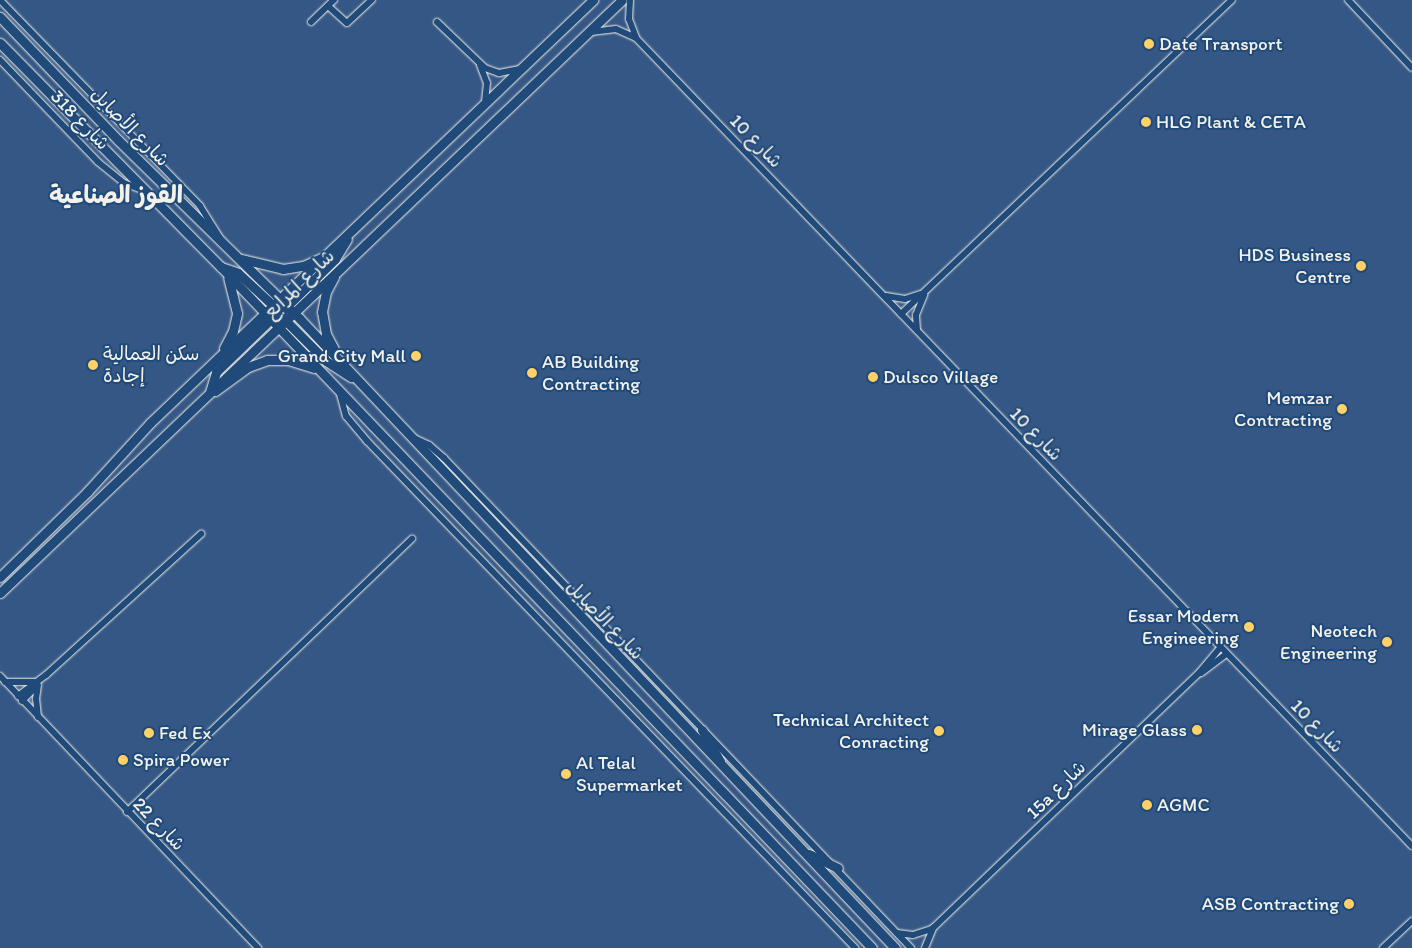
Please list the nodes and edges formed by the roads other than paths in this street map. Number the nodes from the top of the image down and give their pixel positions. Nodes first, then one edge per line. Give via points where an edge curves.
1 (0, 0) edge
2 (334, 0) edge
3 (372, 0) edge
4 (593, 0) edge
5 (622, 0) edge
6 (630, 0) edge
7 (1232, 0) edge
8 (1348, 0) edge
9 (328, 6) junction
10 (0, 18) edge
11 (311, 22) dead end
12 (437, 22) dead end
13 (586, 35) junction
14 (0, 42) edge
15 (640, 42) junction
16 (0, 60) edge
17 (479, 64) junction
18 (524, 66) junction
19 (1412, 68) edge
20 (485, 104) junction
21 (145, 191) junction
22 (347, 237) junction
23 (221, 240) junction
24 (330, 254) junction
25 (240, 258) junction
26 (341, 267) junction
27 (224, 270) junction
28 (925, 292) junction
29 (883, 296) junction
30 (279, 312) junction
31 (901, 314) junction
32 (278, 327) junction
33 (918, 332) junction
34 (215, 360) junction
35 (320, 373) junction
36 (356, 379) junction
37 (210, 392) junction
38 (340, 394) junction
39 (410, 437) junction
40 (201, 534) dead end
41 (412, 539) dead end
42 (0, 577) edge
43 (0, 593) edge
44 (1220, 648) junction
45 (1226, 654) junction
46 (1199, 673) junction
47 (0, 676) edge
48 (5, 682) junction
49 (37, 684) junction
50 (20, 699) junction
51 (40, 720) junction
52 (702, 730) junction
53 (722, 766) junction
54 (127, 812) junction
55 (1412, 846) edge
56 (804, 852) junction
57 (838, 868) junction
58 (1412, 921) edge
59 (933, 928) junction
60 (897, 933) junction
61 (258, 948) edge
62 (855, 948) edge
63 (872, 948) edge
64 (895, 948) edge
65 (911, 948) edge
66 (925, 948) edge
67 (1383, 948) edge

1 - 23 street via 200,206
2 - 9 street
3 - 9 street via 347,23
4 - 18 main road, شارع المرابع
5 - 13 main road, شارع المرابع
6 - 15 street, شارع 10 via 629,19
7 - 28 street
8 - 19 street
9 - 11 street
10 - 23 main road, شارع الأصايل
12 - 17 street
13 - 15 street, شارع 10 via 600,29 616,28
13 - 26 main road, شارع المرابع
14 - 21 main road, شارع الأصايل
15 - 29 street, شارع 10
16 - 21 street, شارع 318 via 104,168 124,183
17 - 18 street via 499,73
17 - 20 street via 487,83
18 - 20 main road, شارع المرابع
20 - 22 main road, شارع المرابع
21 - 27 main road, شارع الأصايل
22 - 24 main road, شارع المرابع
22 - 30 main road via 339,255
23 - 25 main road, شارع الأصايل
24 - 25 main road via 303,266 283,269
24 - 30 main road, شارع المرابع
25 - 30 main road, شارع الأصايل
26 - 30 main road, شارع المرابع
26 - 36 main road via 326,292 322,320 329,341
27 - 30 main road, شارع الأصايل
27 - 34 main road via 236,300 236,319 231,338
28 - 29 street via 905,299
28 - 31 street
28 - 33 street via 916,315
29 - 31 street, شارع 10
30 - 32 main road, شارع المرابع
30 - 34 main road, شارع المرابع
30 - 36 main road, شارع الأصايل
30 - 37 main road via 216,372
31 - 33 street, شارع 10
32 - 35 main road, شارع الأصايل
32 - 37 main road, شارع المرابع
33 - 44 street, شارع 10
34 - 42 main road, شارع المرابع
35 - 37 main road via 296,361 267,360 248,367 225,386
35 - 38 main road, شارع الأصايل
36 - 39 main road, شارع الأصايل
37 - 43 main road, شارع المرابع
38 - 62 street via 346,416 382,456
38 - 63 main road, شارع الأصايل
39 - 52 street via 440,453
39 - 53 main road, شارع الأصايل
40 - 49 street
41 - 54 street
44 - 45 street, شارع 10
44 - 46 street, 15a شارع
45 - 46 street, 15a شارع
45 - 55 street, شارع 10
46 - 59 street, 15a شارع
47 - 48 street, شارع 22
48 - 49 street
48 - 50 street, شارع 22
49 - 50 street
49 - 51 street
50 - 51 street, شارع 22
51 - 54 street, شارع 22
52 - 53 main road
52 - 57 street
53 - 56 main road, شارع الأصايل
54 - 61 street, شارع 22
56 - 57 main road
56 - 64 main road, شارع الأصايل
57 - 60 street
58 - 67 street
59 - 60 street, 15a شارع via 913,935
59 - 66 street, 15a شارع
60 - 65 street

